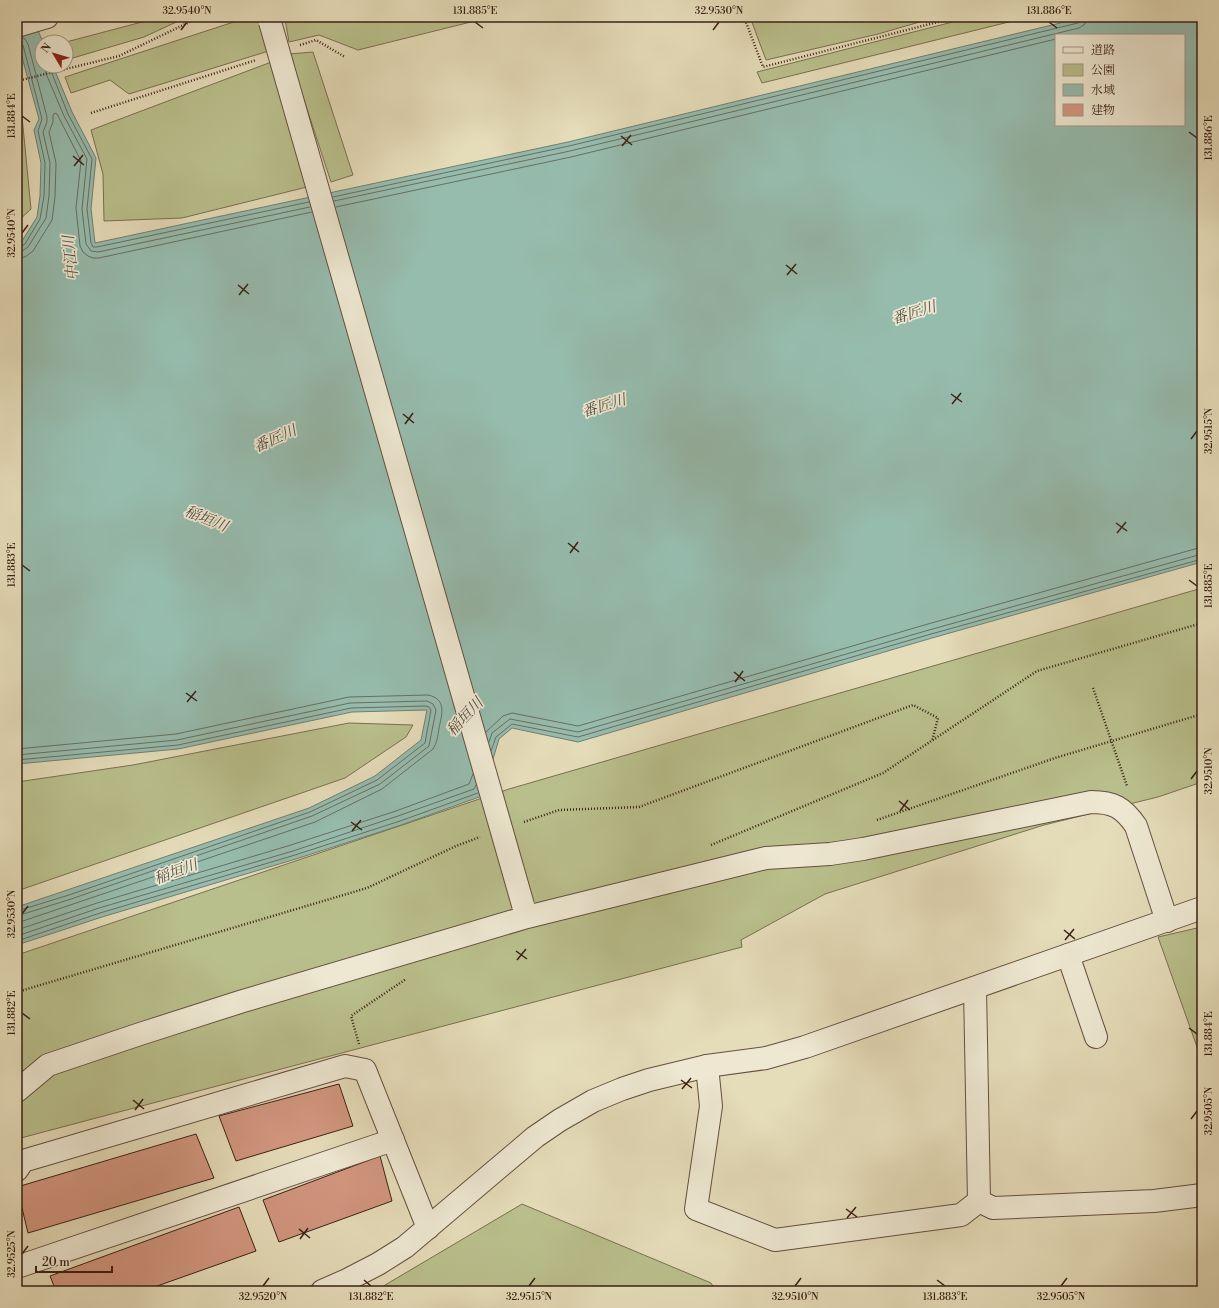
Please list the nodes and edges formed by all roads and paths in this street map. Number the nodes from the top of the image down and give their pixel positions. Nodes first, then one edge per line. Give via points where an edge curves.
1 (47, 17) edge
2 (200, 17) edge
3 (744, 17) edge
4 (957, 17) edge
5 (269, 19) edge
6 (17, 26) edge
7 (294, 48) dead end
8 (345, 57) dead end
9 (256, 60) dead end
10 (17, 81) edge
11 (91, 113) dead end
12 (1202, 623) edge
13 (1093, 688) dead end
14 (1202, 714) edge
15 (1112, 741) junction
16 (1122, 809) junction
17 (870, 822) dead end
18 (708, 846) dead end
19 (1202, 908) edge
20 (525, 911) junction
21 (1167, 921) junction
22 (1068, 955) junction
23 (407, 979) dead end
24 (975, 988) junction
25 (1096, 1037) dead end
26 (707, 1066) junction
27 (365, 1070) junction
28 (17, 1091) edge
29 (393, 1140) junction
30 (17, 1170) edge
31 (1202, 1195) edge
32 (979, 1201) junction
33 (428, 1228) junction
34 (17, 1267) edge
35 (322, 1291) edge

1 - 6 street
2 - 10 path via 119,56
3 - 4 path via 763,67
5 - 20 street, bridge
7 - 8 path via 316,40
9 - 11 path
12 - 18 path via 1037,671 883,773
13 - 15 path
14 - 15 path
15 - 16 path via 1128,787
15 - 17 path
16 - 20 street via 1114,804 1091,802 863,849 766,858
16 - 21 street via 1136,826
19 - 21 street
20 - 28 street via 48,1065
21 - 22 street
22 - 24 street
22 - 25 street
23 - 27 path via 351,1016
24 - 26 street via 799,1049 766,1058
24 - 32 street
26 - 32 street via 711,1106 696,1209 775,1240 961,1215
26 - 33 street via 622,1089 593,1101 560,1120 535,1137
27 - 29 street
27 - 30 street via 345,1066 23,1161
29 - 33 street
29 - 34 street
31 - 32 street via 1154,1201 993,1208
33 - 35 street via 378,1264

